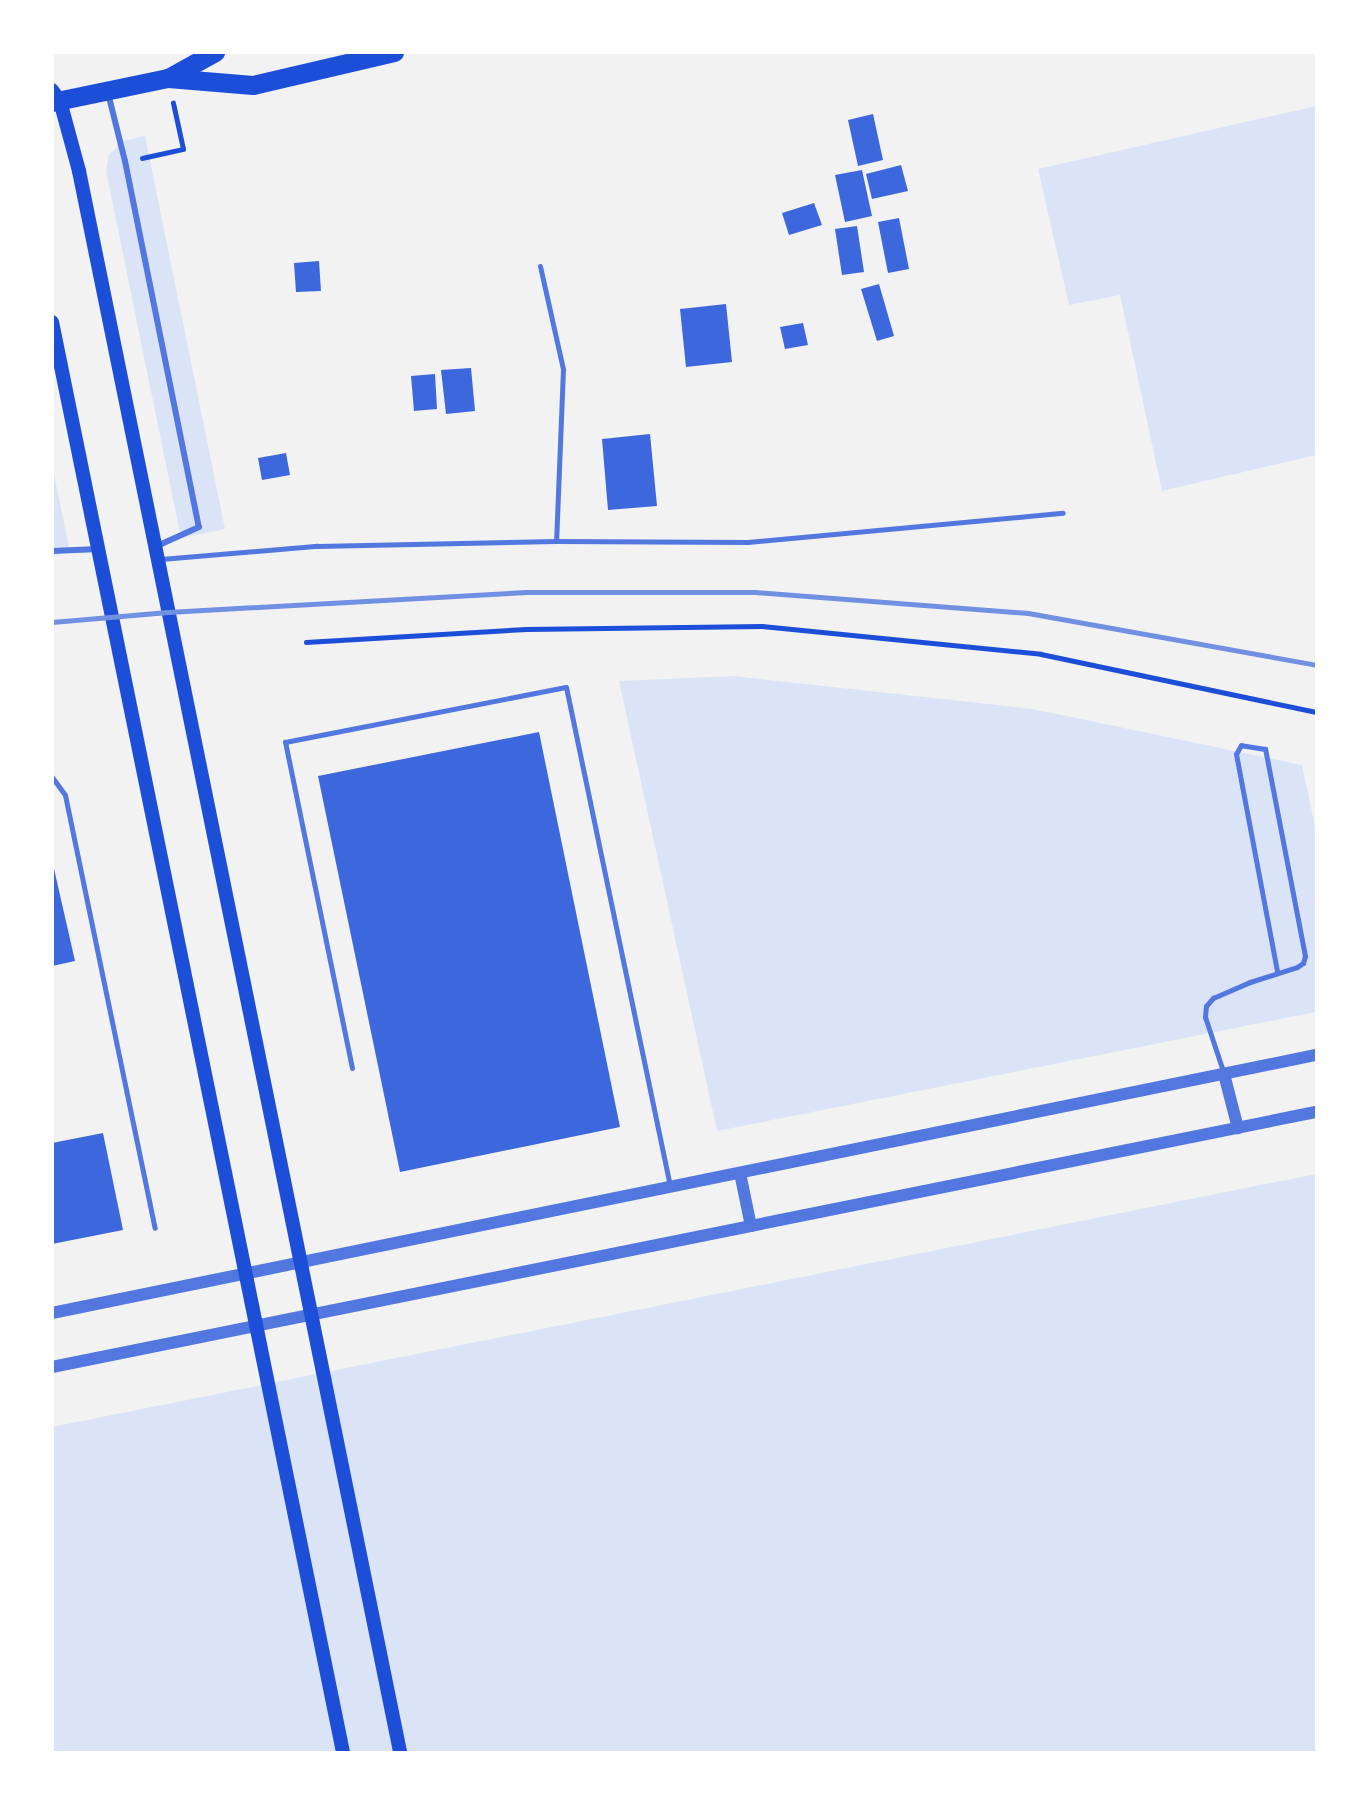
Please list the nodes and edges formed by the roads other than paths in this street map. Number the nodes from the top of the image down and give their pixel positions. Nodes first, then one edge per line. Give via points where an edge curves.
1 (215, 52) edge
2 (394, 52) edge
3 (168, 78) junction
4 (107, 91) junction
5 (55, 98) edge
6 (540, 266) dead end
7 (52, 322) edge
8 (1063, 513) dead end
9 (556, 541) junction
10 (99, 549) junction
11 (52, 551) edge
12 (156, 553) junction
13 (52, 777) edge
14 (1277, 972) junction
15 (1317, 1055) edge
16 (352, 1068) dead end
17 (1224, 1074) junction
18 (1317, 1112) edge
19 (1238, 1128) junction
20 (740, 1172) junction
21 (670, 1187) junction
22 (751, 1226) junction
23 (155, 1228) dead end
24 (299, 1263) junction
25 (244, 1274) junction
26 (52, 1313) edge
27 (310, 1315) junction
28 (256, 1326) junction
29 (52, 1367) edge
30 (343, 1752) edge
31 (400, 1752) edge

1 - 3 highway
2 - 3 highway via 253,85
3 - 4 highway
4 - 5 highway
4 - 12 street via 199,527
5 - 12 main road via 79,171
6 - 9 lane via 563,369
7 - 10 main road
8 - 9 lane via 748,542
9 - 12 lane
10 - 11 street
10 - 25 main road
12 - 24 main road
13 - 23 lane via 65,795
14 - 14 lane via 1297,967 1305,956 1265,749 1241,746 1236,754
14 - 17 lane via 1213,998 1206,1006 1205,1017
15 - 17 street
16 - 21 lane via 285,743 566,687
17 - 19 street
17 - 20 street
18 - 19 street
19 - 22 street
20 - 21 street
20 - 22 street
21 - 24 street
22 - 27 street
24 - 25 street
24 - 27 main road
25 - 26 street
25 - 28 main road
27 - 28 street
27 - 31 main road
28 - 29 street
28 - 30 main road

